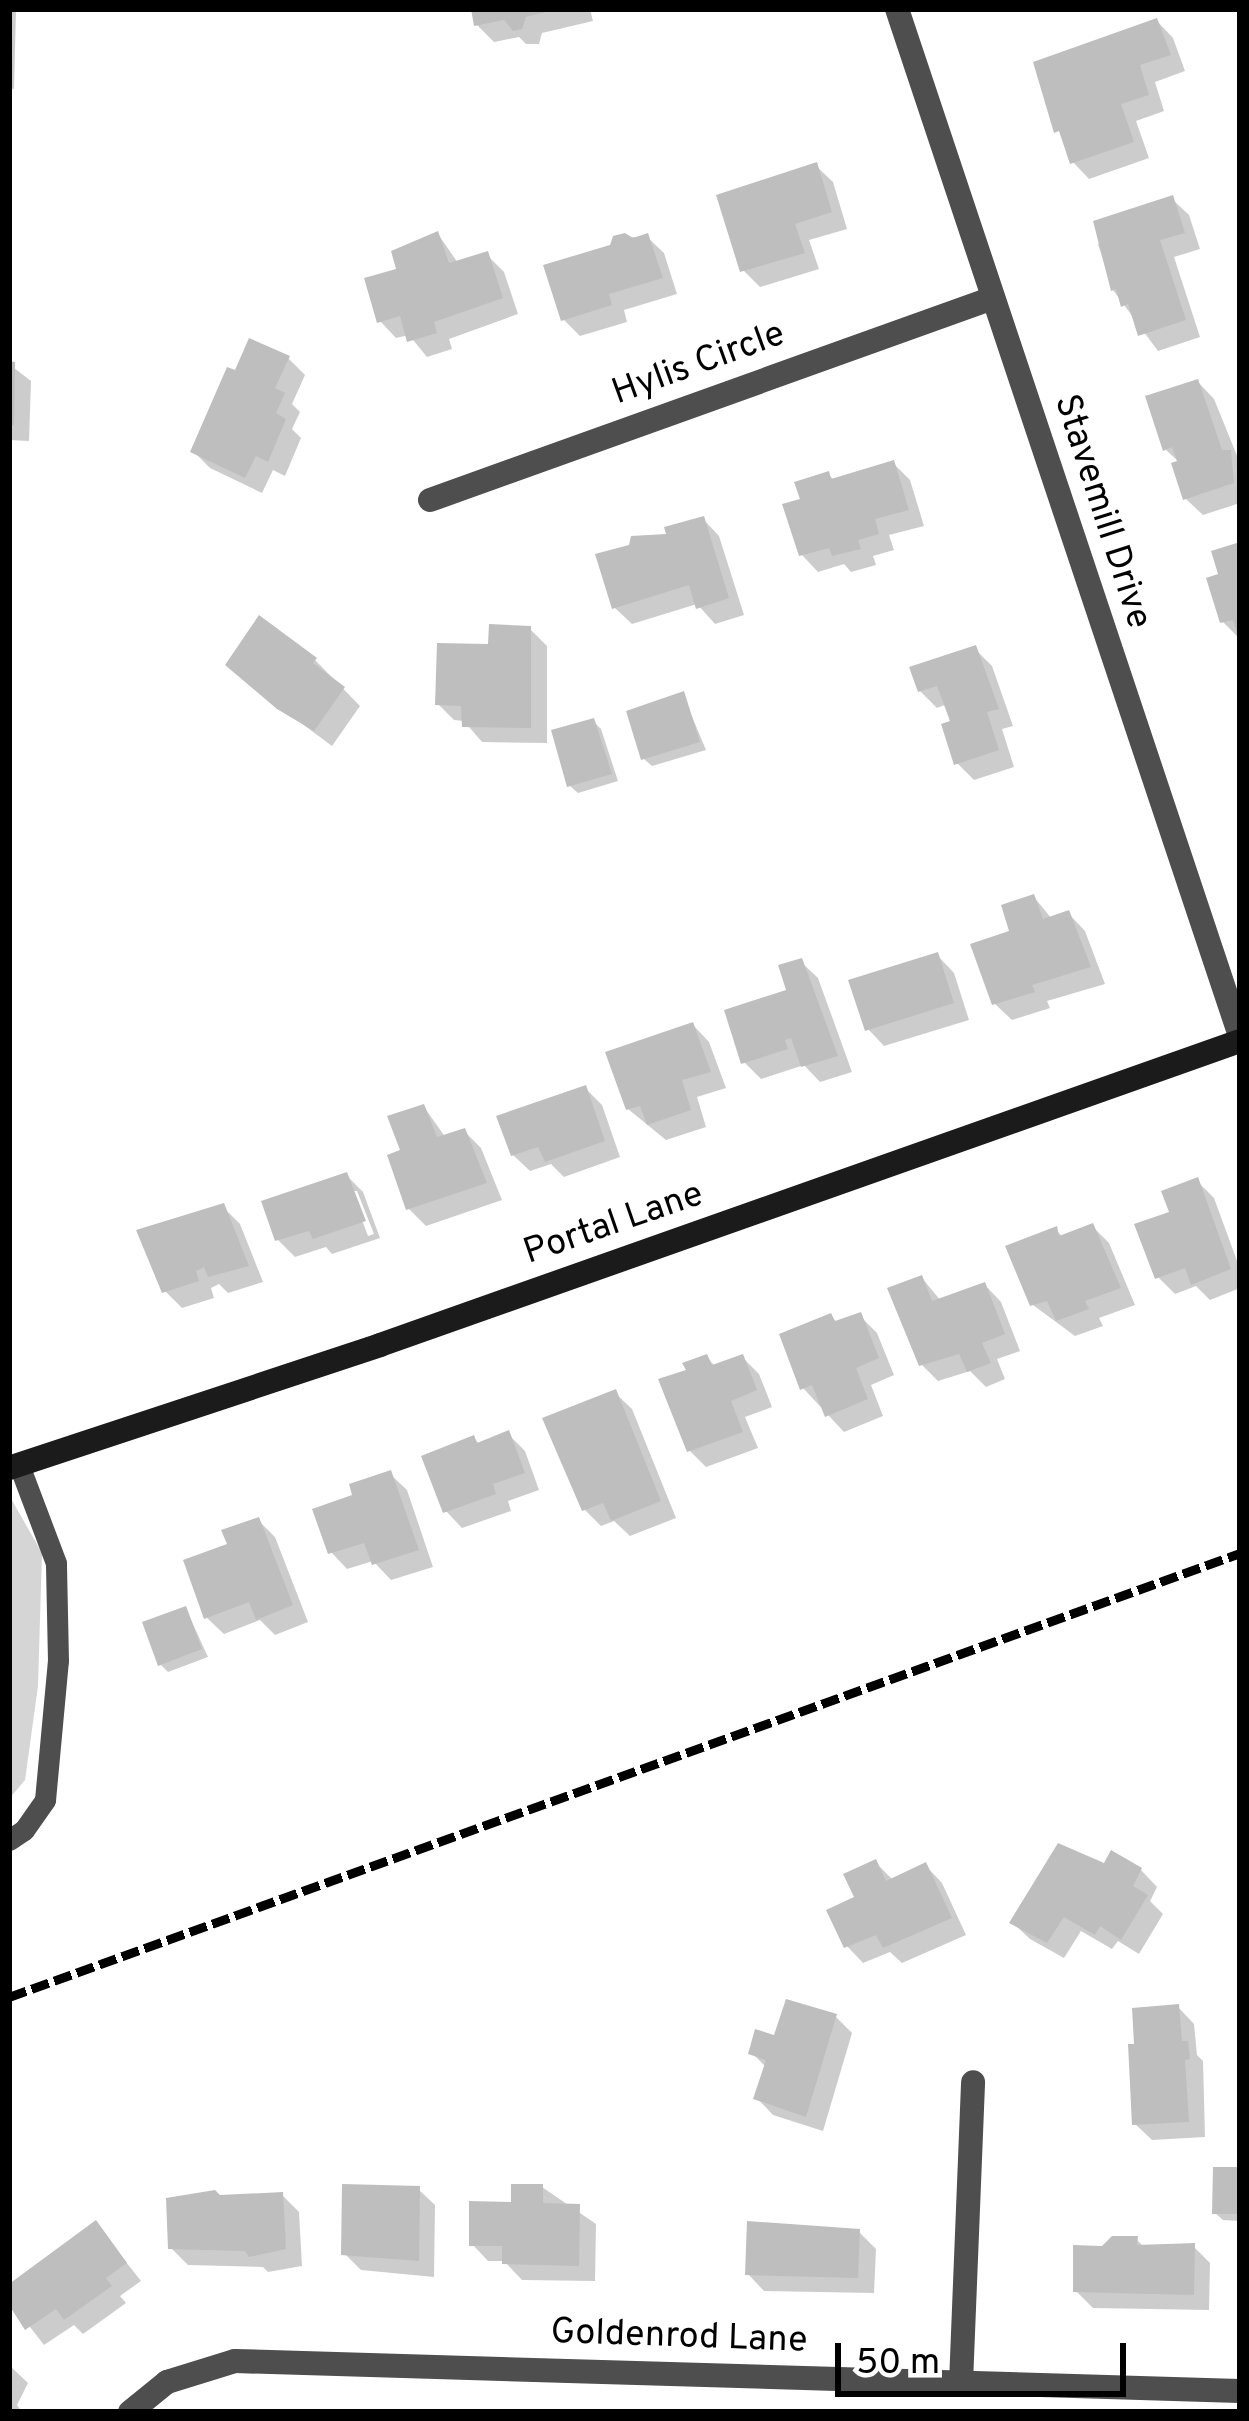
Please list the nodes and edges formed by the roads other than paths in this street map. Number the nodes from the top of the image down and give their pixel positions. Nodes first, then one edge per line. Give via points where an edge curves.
1 (897, 9) edge
2 (993, 298) junction
3 (430, 500) dead end
4 (1240, 1039) edge
5 (14, 1467) edge
6 (9, 1840) edge
7 (973, 2082) dead end
8 (961, 2383) junction
9 (1240, 2391) edge
10 (130, 2412) edge

1 - 2 street, Stavemill Drive
2 - 3 street, Hylis Circle
2 - 4 street, Stavemill Drive
4 - 5 street, Portal Lane
5 - 6 lane via 56,1563 58,1661 45,1800
7 - 8 street
8 - 9 street, Goldenrod Lane
8 - 10 street, Goldenrod Lane via 235,2361 167,2382

